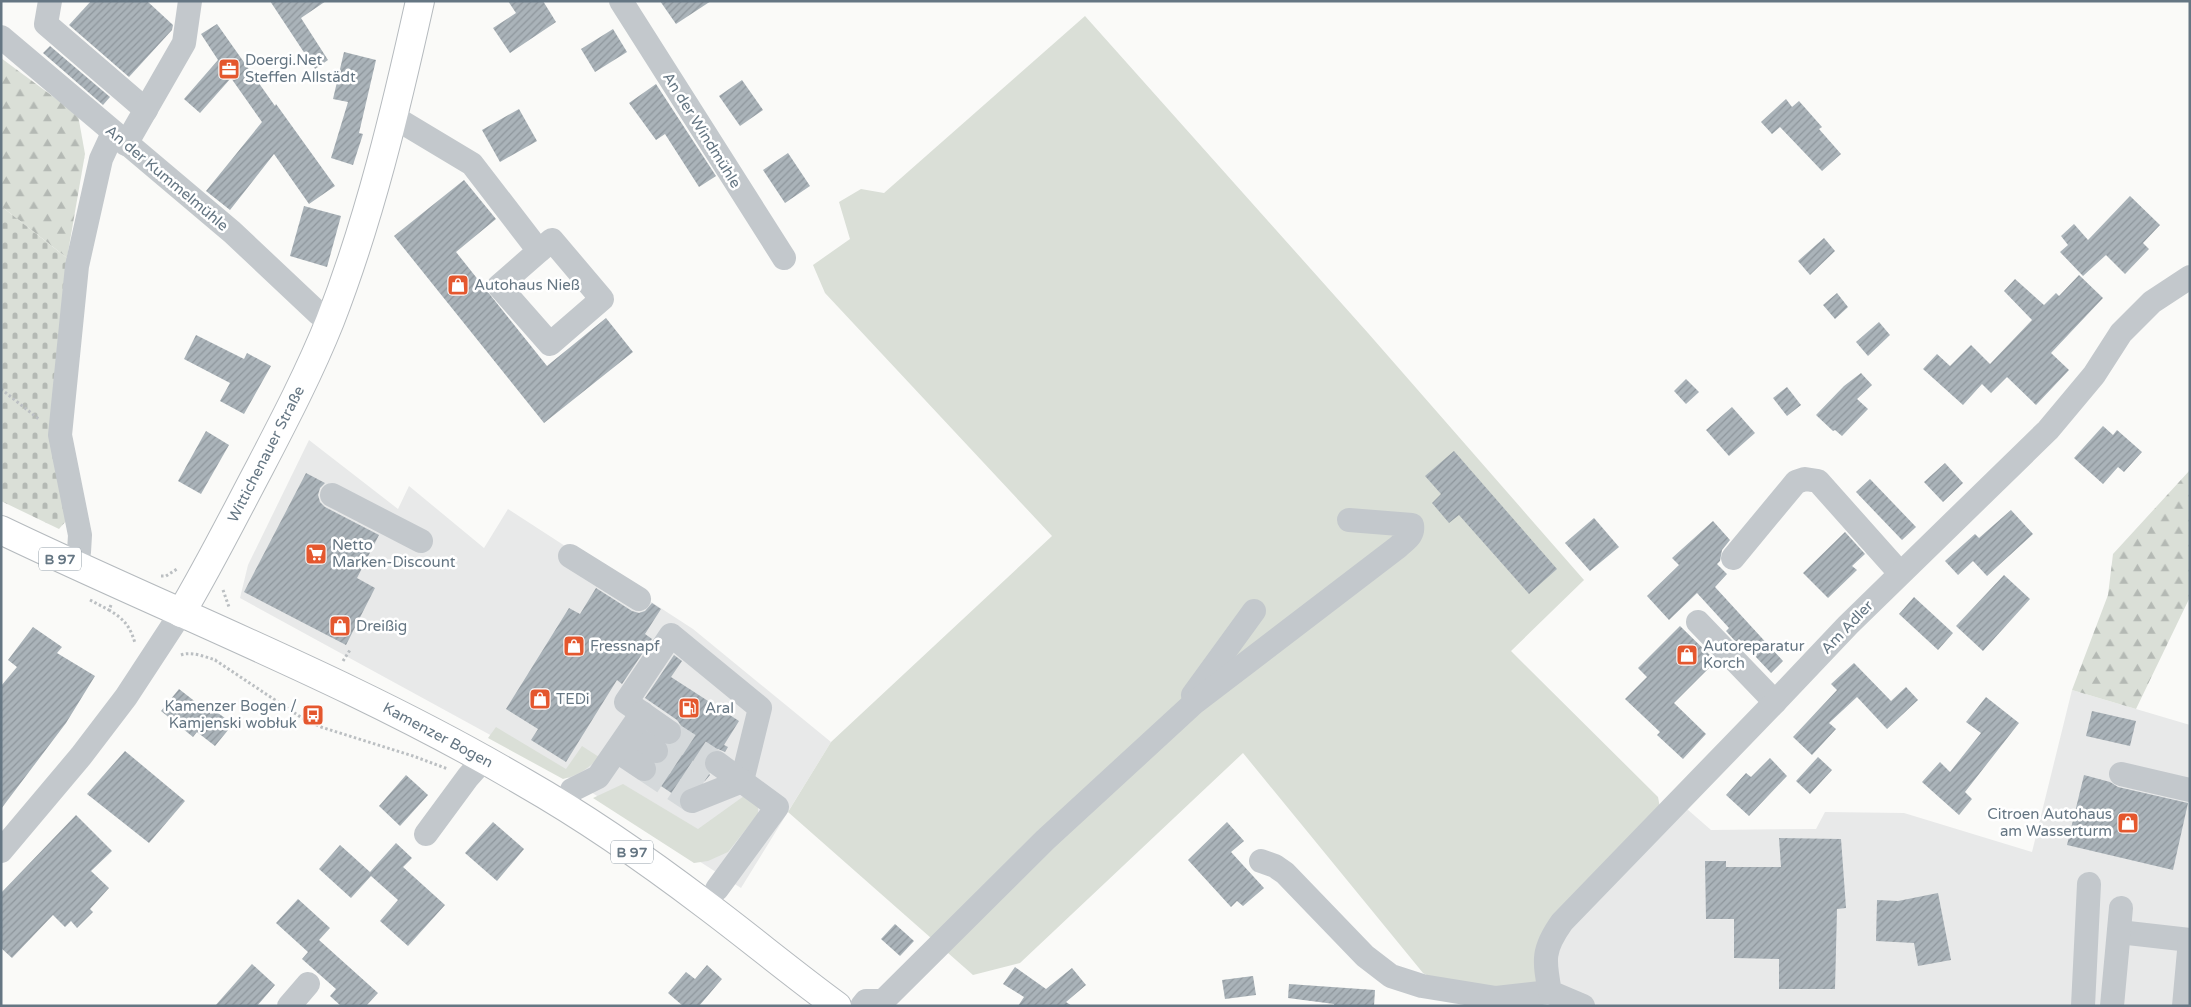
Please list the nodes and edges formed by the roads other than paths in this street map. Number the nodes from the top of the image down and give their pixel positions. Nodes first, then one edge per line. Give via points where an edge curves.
1 (50, 1) edge
2 (190, 1) edge
3 (420, 1) edge
4 (621, 1) edge
5 (1, 37) edge
6 (146, 110) junction
7 (392, 116) junction
8 (120, 138) junction
9 (539, 251) dead end
10 (784, 258) dead end
11 (2190, 277) edge
12 (330, 321) junction
13 (332, 495) dead end
14 (1349, 520) dead end
15 (1, 530) edge
16 (421, 541) dead end
17 (570, 556) dead end
18 (1733, 558) dead end
19 (73, 565) junction
20 (1900, 573) junction
21 (638, 599) dead end
22 (1254, 611) dead end
23 (181, 613) junction
24 (1698, 622) dead end
25 (1775, 702) junction
26 (1194, 703) junction
27 (642, 713) junction
28 (669, 732) tunnel mouth
29 (623, 742) junction
30 (650, 760) tunnel mouth
31 (476, 768) junction
32 (2121, 774) dead end
33 (742, 781) junction
34 (704, 782) tunnel mouth
35 (572, 790) dead end
36 (2190, 790) edge
37 (426, 834) dead end
38 (1, 851) edge
39 (1261, 861) dead end
40 (2089, 884) dead end
41 (717, 889) dead end
42 (2121, 908) dead end
43 (2119, 932) junction
44 (2190, 940) edge
45 (308, 984) dead end
46 (1550, 992) junction
47 (828, 1003) edge
48 (880, 1004) edge
49 (289, 1006) edge
50 (1584, 1006) edge
51 (2083, 1006) edge
52 (2112, 1006) edge
53 (2184, 1006) edge

1 - 6 street via 46,24
2 - 6 street via 184,43
3 - 7 main road, Wittichenauer Straße
4 - 10 street, An der Windmühle
5 - 8 street, An der Kummelmühle
6 - 8 street
7 - 9 street via 472,164
7 - 12 main road, Wittichenauer Straße via 358,240
8 - 12 street, An der Kummelmühle via 232,232
8 - 19 street via 101,159 77,266 60,435 80,535 79,552
11 - 20 street, Am Adler via 2152,302 2121,333 2094,375 2048,430
12 - 23 main road, Wittichenauer Straße via 299,393
13 - 16 street
14 - 26 street via 1412,525 1413,530 1398,547
15 - 19 main road, Kamenzer Bogen / B 97
17 - 21 street
18 - 20 street via 1796,482 1805,479 1818,481
19 - 23 main road, Kamenzer Bogen / B 97
20 - 25 street, Am Adler
22 - 26 street via 1196,690 1192,699
23 - 31 main road, Kamenzer Bogen / B 97 via 412,721
23 - 38 street, Wittichenauer Straße via 126,697
24 - 25 street
25 - 46 street, Am Adler via 1562,922 1549,940 1544,963
26 - 48 street via 1045,840
27 - 28 street
27 - 29 street
27 - 33 street via 626,702 671,635 760,708
29 - 30 street
29 - 35 street via 598,777
31 - 37 street
31 - 47 main road, Kamenzer Bogen / B 97 via 557,802 604,832 705,904
32 - 36 street
33 - 34 street
33 - 41 street via 776,806
39 - 46 street via 1285,873 1365,956 1391,976 1422,986 1496,998
40 - 51 street
42 - 43 street
43 - 44 street
43 - 52 street
44 - 53 street
45 - 49 street
46 - 50 street

